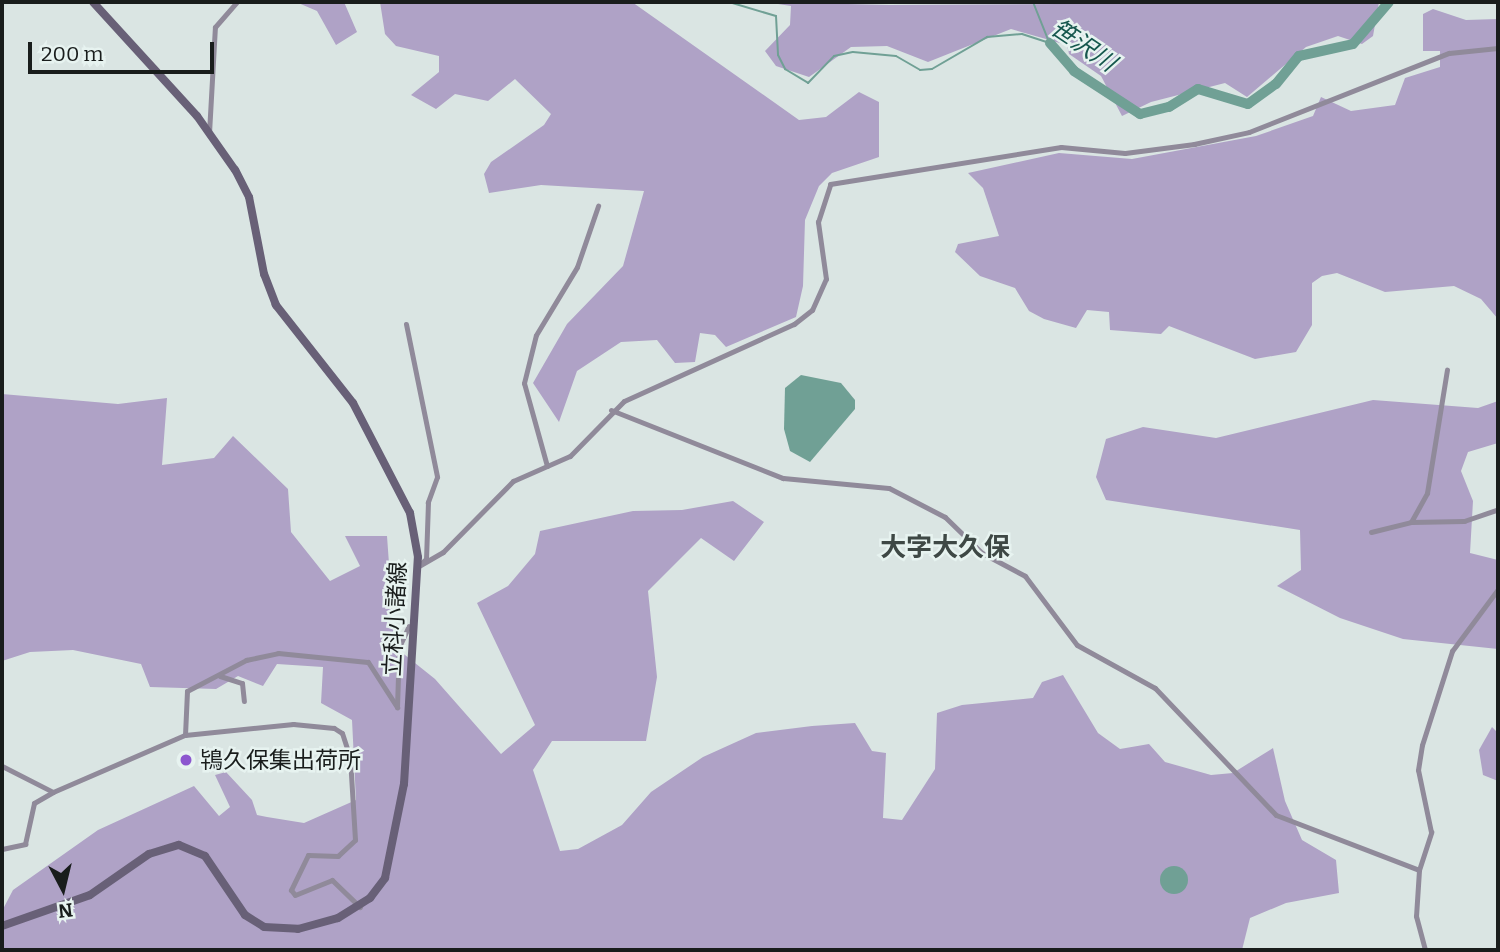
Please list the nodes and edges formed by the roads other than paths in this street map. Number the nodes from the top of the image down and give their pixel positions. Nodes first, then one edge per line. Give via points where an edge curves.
1 (93, 2) edge
2 (237, 2) edge
3 (1498, 48) edge
4 (209, 133) junction
5 (598, 206) dead end
6 (406, 324) dead end
7 (1447, 370) dead end
8 (611, 410) junction
9 (547, 466) junction
10 (1498, 509) edge
11 (1411, 522) junction
12 (1371, 532) dead end
13 (417, 567) junction
14 (1498, 589) edge
15 (409, 626) junction
16 (220, 676) junction
17 (244, 701) dead end
18 (185, 735) junction
19 (2, 766) edge
20 (53, 792) junction
21 (2, 849) edge
22 (1419, 870) junction
23 (360, 907) junction
24 (2, 926) edge
25 (1425, 950) edge

1 - 4 main road, 立科小諸線
2 - 4 street via 215,27
3 - 8 street via 1449,53 1249,132 1205,142 1125,153 1061,147 830,184 818,222 827,279 812,310 719,360 644,388
4 - 13 main road, 立科小諸線 via 249,197 264,274 276,305 353,403 410,513
5 - 9 street via 577,267 536,335 524,383
6 - 13 street via 437,477 428,502 426,559
7 - 11 street via 1427,493
8 - 9 street via 576,451
8 - 22 street via 794,482 889,488 917,499 945,517 982,553 1025,576 1077,645 1154,688 1276,815
9 - 13 street via 513,481 443,552
10 - 11 street via 1464,521
11 - 12 street
13 - 15 main road, 立科小諸線
14 - 22 street via 1452,651 1422,746 1418,770 1431,832
15 - 16 street via 399,647 394,708 376,669 362,660 278,653 246,660
15 - 23 main road, 立科小諸線 via 410,702 396,837 381,886
16 - 17 street via 242,683
16 - 18 street via 187,691
18 - 20 street
18 - 23 street via 293,724 325,726 342,733 351,758 355,840 338,856 312,852 290,882 295,895 332,880
19 - 20 street
20 - 21 street via 34,803 25,844
22 - 25 street via 1416,916
23 - 24 main road, 立科小諸線 via 309,927 264,928 245,915 205,856 179,845 149,854 90,895

